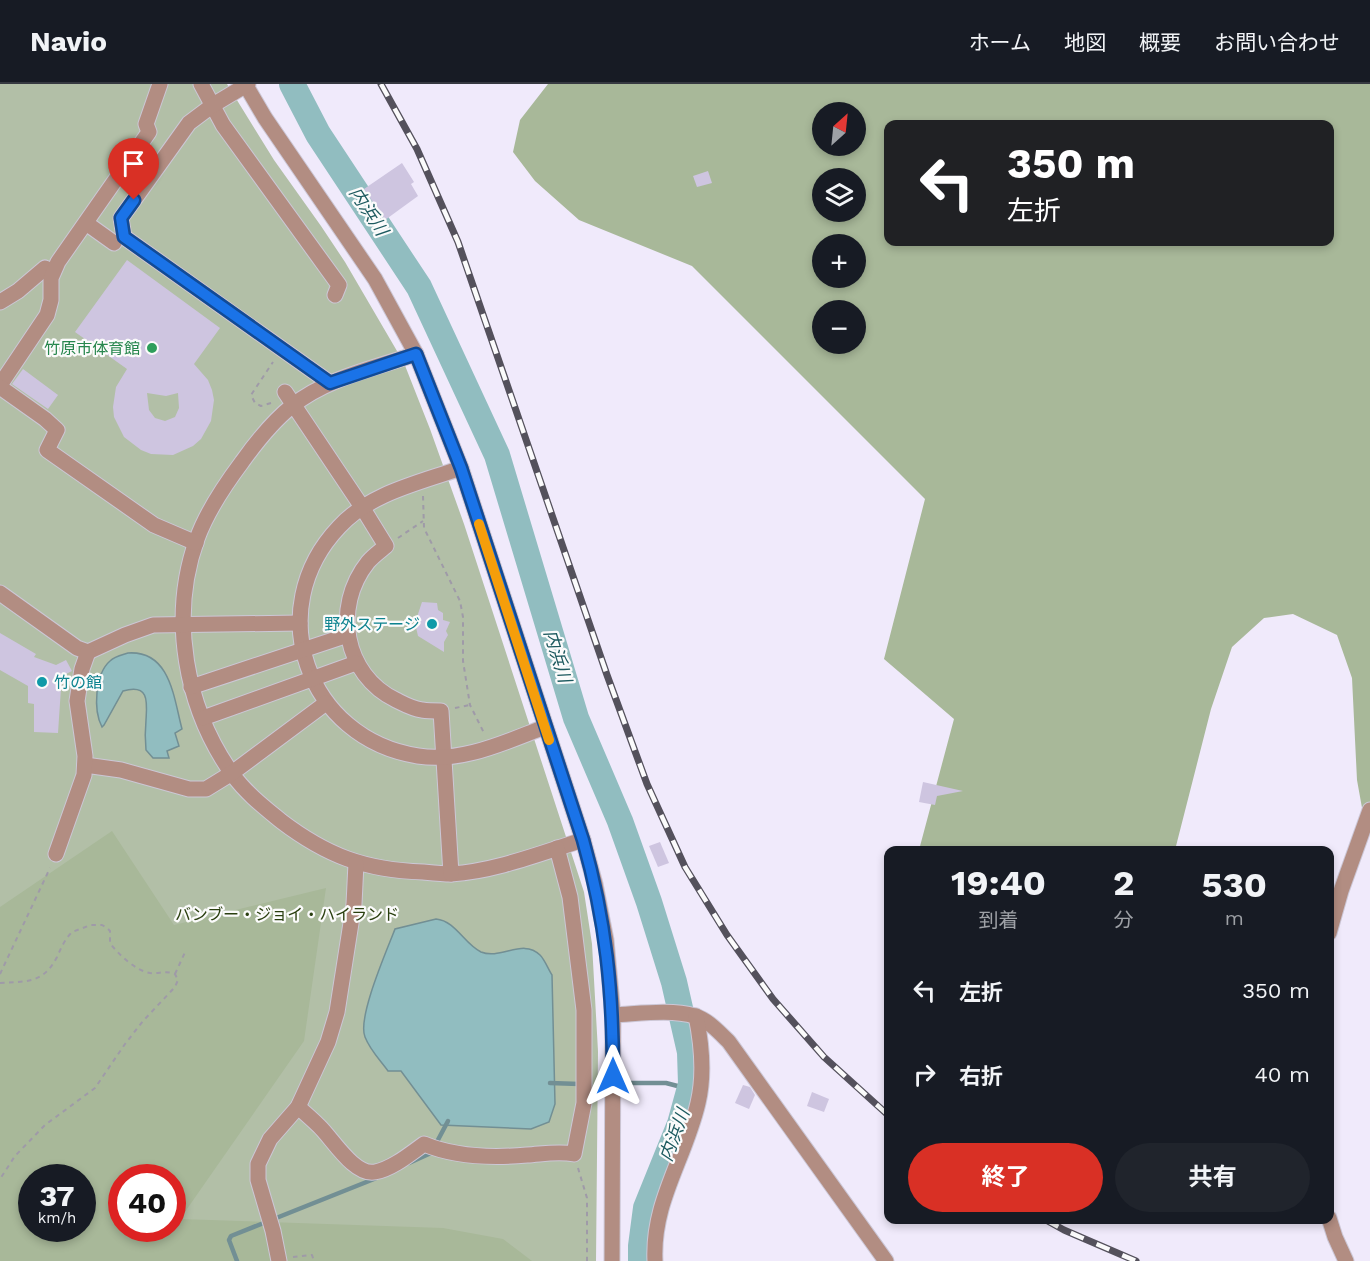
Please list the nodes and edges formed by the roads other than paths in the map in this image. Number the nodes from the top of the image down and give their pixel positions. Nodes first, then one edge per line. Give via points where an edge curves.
1 (160, 84) edge
2 (201, 84) edge
3 (247, 85) edge
4 (213, 105) junction
5 (86, 223) junction
6 (114, 243) dead end
7 (52, 272) junction
8 (335, 295) dead end
9 (0, 302) edge
10 (416, 354) junction
11 (330, 383) junction
12 (0, 386) edge
13 (290, 398) junction
14 (461, 468) junction
15 (362, 507) junction
16 (196, 543) junction
17 (0, 593) edge
18 (300, 623) junction
19 (184, 626) junction
20 (348, 635) junction
21 (303, 650) junction
22 (88, 652) junction
23 (356, 663) junction
24 (312, 679) junction
25 (191, 687) junction
26 (326, 703) junction
27 (202, 718) junction
28 (545, 727) junction
29 (445, 758) junction
30 (85, 765) junction
31 (232, 773) junction
32 (1370, 810) edge
33 (583, 840) junction
34 (558, 853) junction
35 (56, 854) road end
36 (356, 864) junction
37 (451, 874) junction
38 (1334, 916) edge
39 (613, 1015) junction
40 (685, 1015) junction
41 (298, 1107) junction
42 (1331, 1224) edge
43 (279, 1260) edge
44 (612, 1261) edge
45 (655, 1261) edge
46 (886, 1261) edge
47 (1346, 1261) edge

1 - 5 street via 146,124 149,132
2 - 4 street
3 - 4 street
3 - 10 street via 265,118 375,279
4 - 8 street via 228,133 339,285
4 - 11 street via 185,128 121,218 124,237
5 - 6 street
5 - 7 street
7 - 9 street via 45,268
7 - 12 street via 47,315
10 - 11 street
10 - 14 street
11 - 13 street
12 - 16 street via 57,429 46,450 154,525
13 - 15 street
13 - 16 street via 224,486
14 - 15 street via 391,492
14 - 28 street
15 - 18 street via 339,527 318,555 306,579
15 - 20 street via 386,546 370,560 355,585 348,609
16 - 19 street via 187,579
17 - 22 street
18 - 19 street
18 - 21 street
19 - 22 street via 153,625
19 - 25 street
20 - 21 street
20 - 23 street
21 - 24 street
21 - 25 street
22 - 30 street via 77,700
23 - 24 street
23 - 29 street via 381,692 413,708 441,711
24 - 26 street
24 - 27 street
25 - 27 street
26 - 29 street via 350,727 383,746 417,756
26 - 31 street
27 - 31 street
28 - 29 street
28 - 33 street
29 - 37 street
30 - 31 street via 200,790
30 - 35 street
31 - 36 street via 260,805 296,832
32 - 38 street
33 - 34 street
33 - 39 street via 606,940
34 - 37 street
34 - 41 street via 570,897 584,1010 584,1103 574,1154 469,1154 443,1152 424,1144 374,1173 355,1165
36 - 37 street via 403,872
36 - 41 street via 354,904 334,1022
39 - 40 street
39 - 44 street
40 - 45 street via 702,1045 699,1101 661,1207 654,1234
40 - 46 street via 713,1026 729,1042
41 - 43 street via 270,1138 258,1164 258,1180
42 - 47 street

